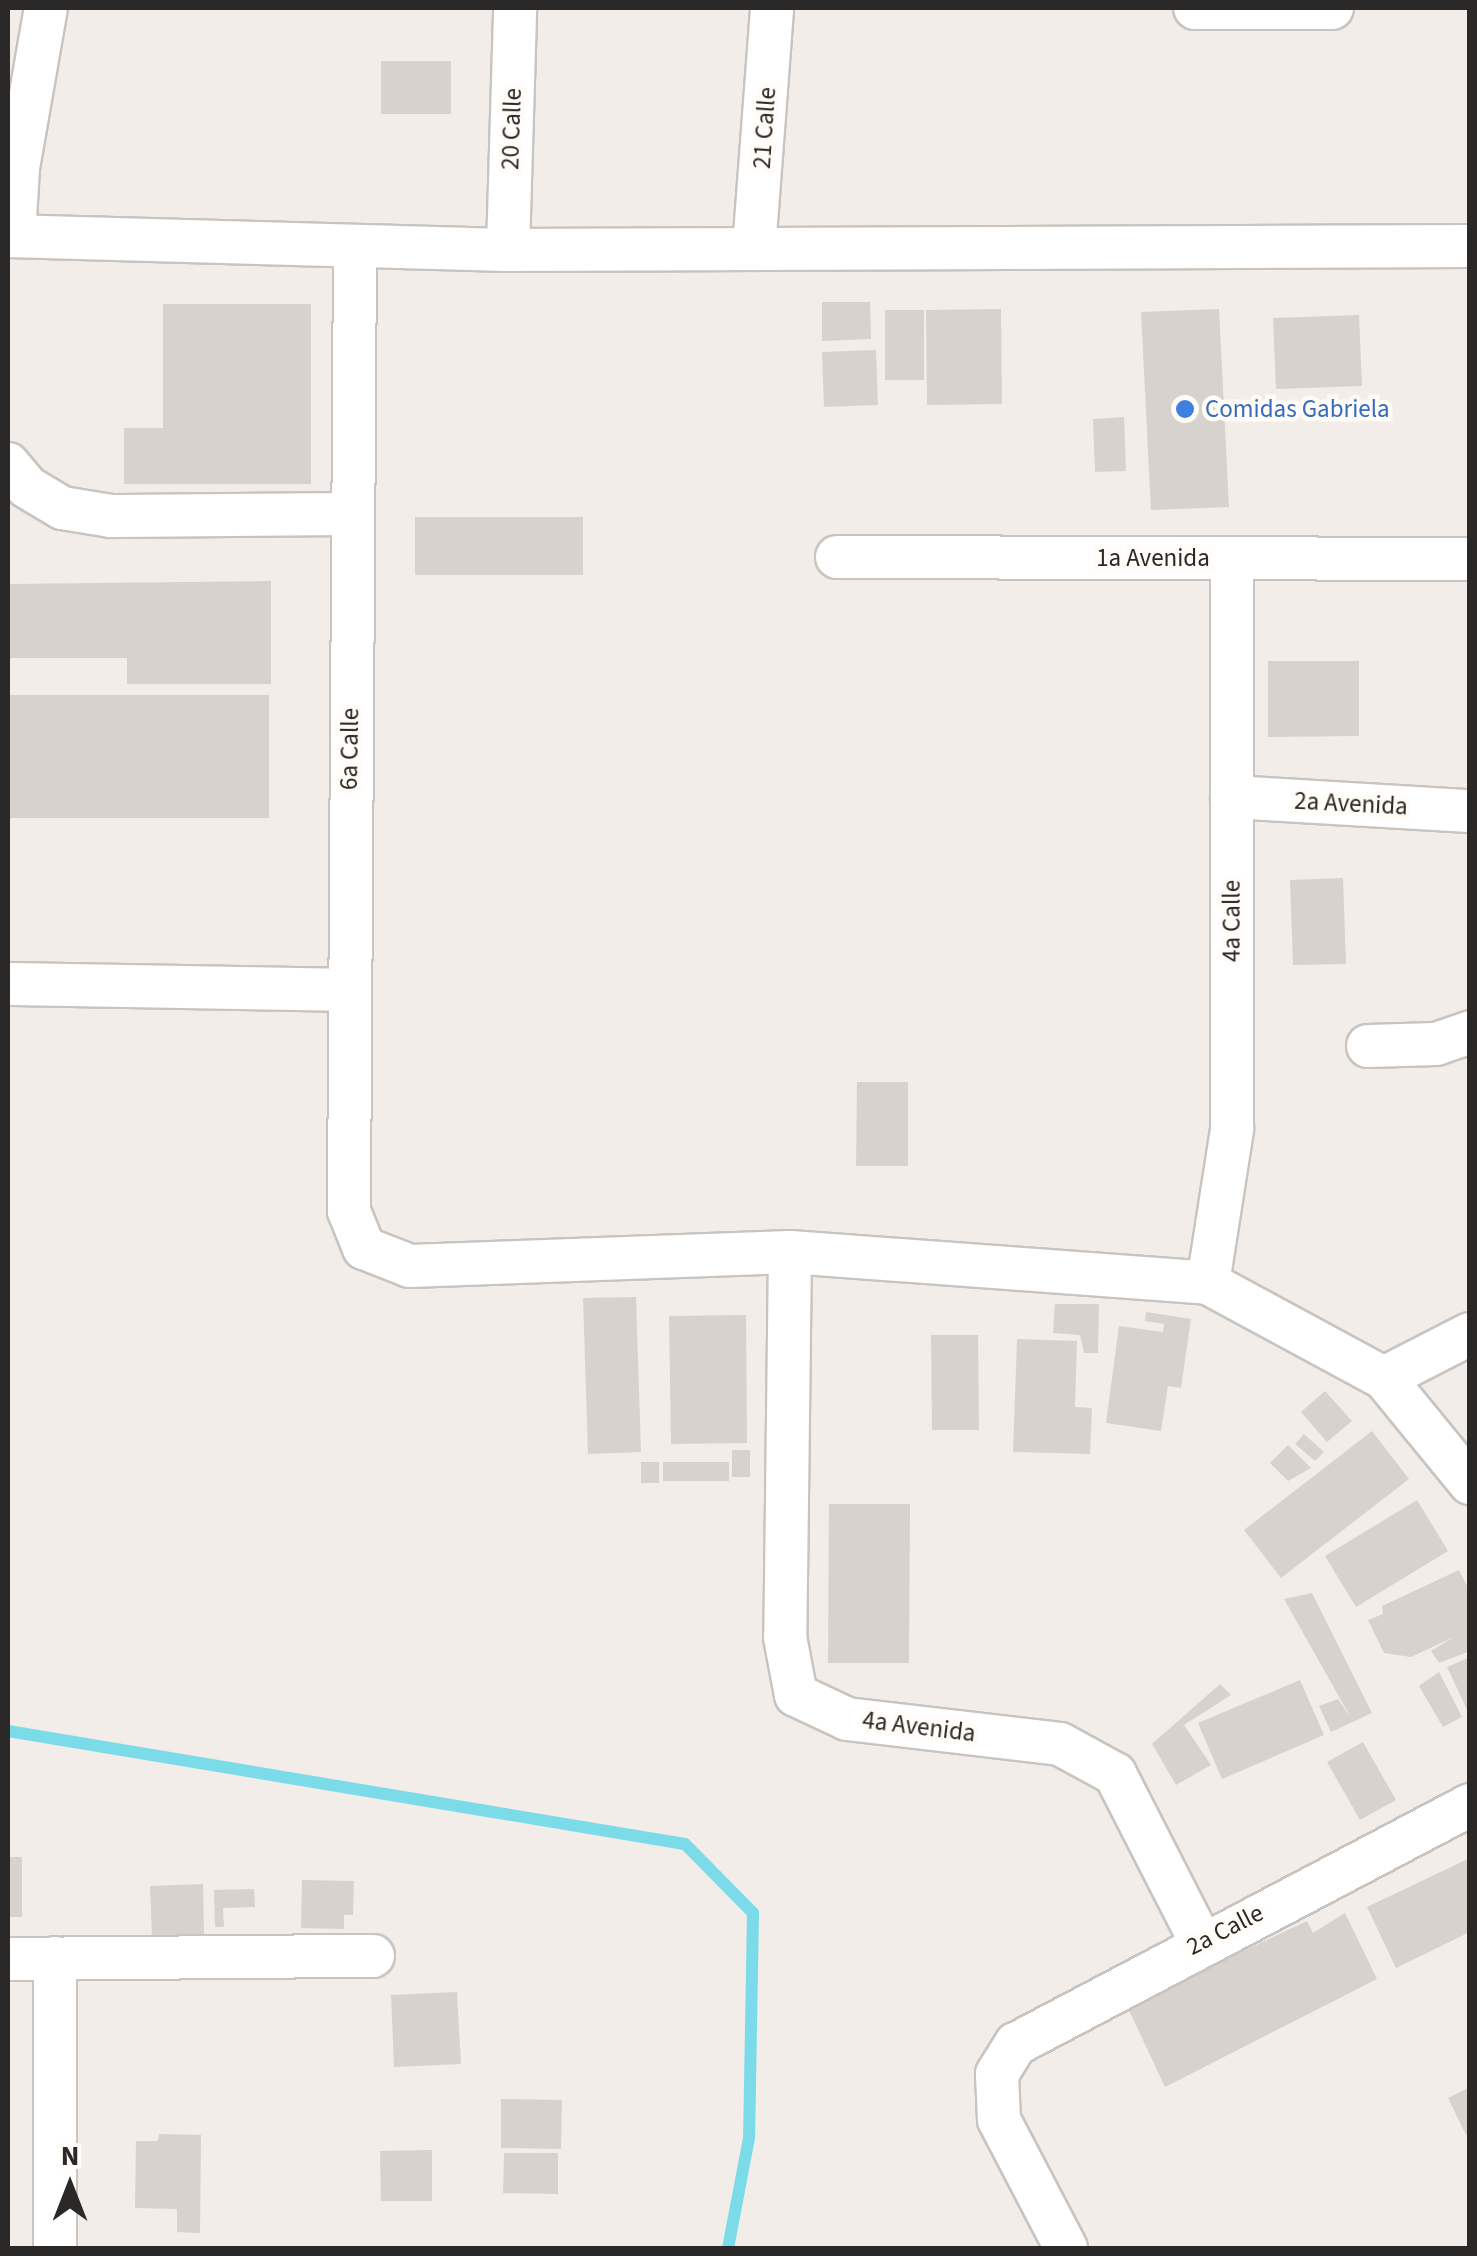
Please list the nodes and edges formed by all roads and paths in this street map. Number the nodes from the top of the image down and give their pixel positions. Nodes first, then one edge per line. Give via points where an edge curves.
1 (46, 8) edge
2 (516, 8) edge
3 (772, 8) edge
4 (1195, 8) edge
5 (1242, 8) edge
6 (1332, 8) edge
7 (1468, 234) edge
8 (11, 236) edge
9 (355, 247) junction
10 (754, 249) junction
11 (508, 250) junction
12 (8, 464) edge
13 (352, 514) junction
14 (836, 557) dead end
15 (1232, 558) junction
16 (1470, 559) edge
17 (1232, 797) junction
18 (1470, 810) edge
19 (8, 984) edge
20 (347, 990) junction
21 (1470, 1032) edge
22 (1368, 1046) dead end
23 (790, 1252) junction
24 (1208, 1283) junction
25 (1470, 1334) edge
26 (1384, 1378) junction
27 (1470, 1483) edge
28 (1470, 1805) edge
29 (1201, 1942) junction
30 (373, 1956) dead end
31 (55, 1958) junction
32 (8, 1959) edge
33 (55, 2248) edge
34 (1066, 2248) edge

1 - 8 street
2 - 11 street, 20 Calle
3 - 10 street, 21 Calle
4 - 5 street
5 - 6 street
7 - 10 street
8 - 9 street
9 - 11 street
9 - 13 street, 6a Calle
10 - 11 street
12 - 13 street via 27,487 62,508 110,516
13 - 20 street, 6a Calle
14 - 15 street, 1a Avenida
15 - 16 street, 1a Avenida
15 - 17 street, 4a Calle
17 - 18 street, 2a Avenida
17 - 24 street, 4a Calle via 1232,1129
19 - 20 street
20 - 23 street, 6a Calle via 349,1211 364,1248 410,1266
21 - 22 street via 1436,1044
23 - 24 street
23 - 29 street, 4a Avenida via 785,1637 796,1696 848,1719 1060,1744 1115,1774
24 - 26 street
25 - 26 street
26 - 27 street
28 - 29 street, 2a Calle
29 - 34 street, 2a Calle via 1016,2044 997,2074 998,2120
30 - 31 street
31 - 32 street
31 - 33 street

